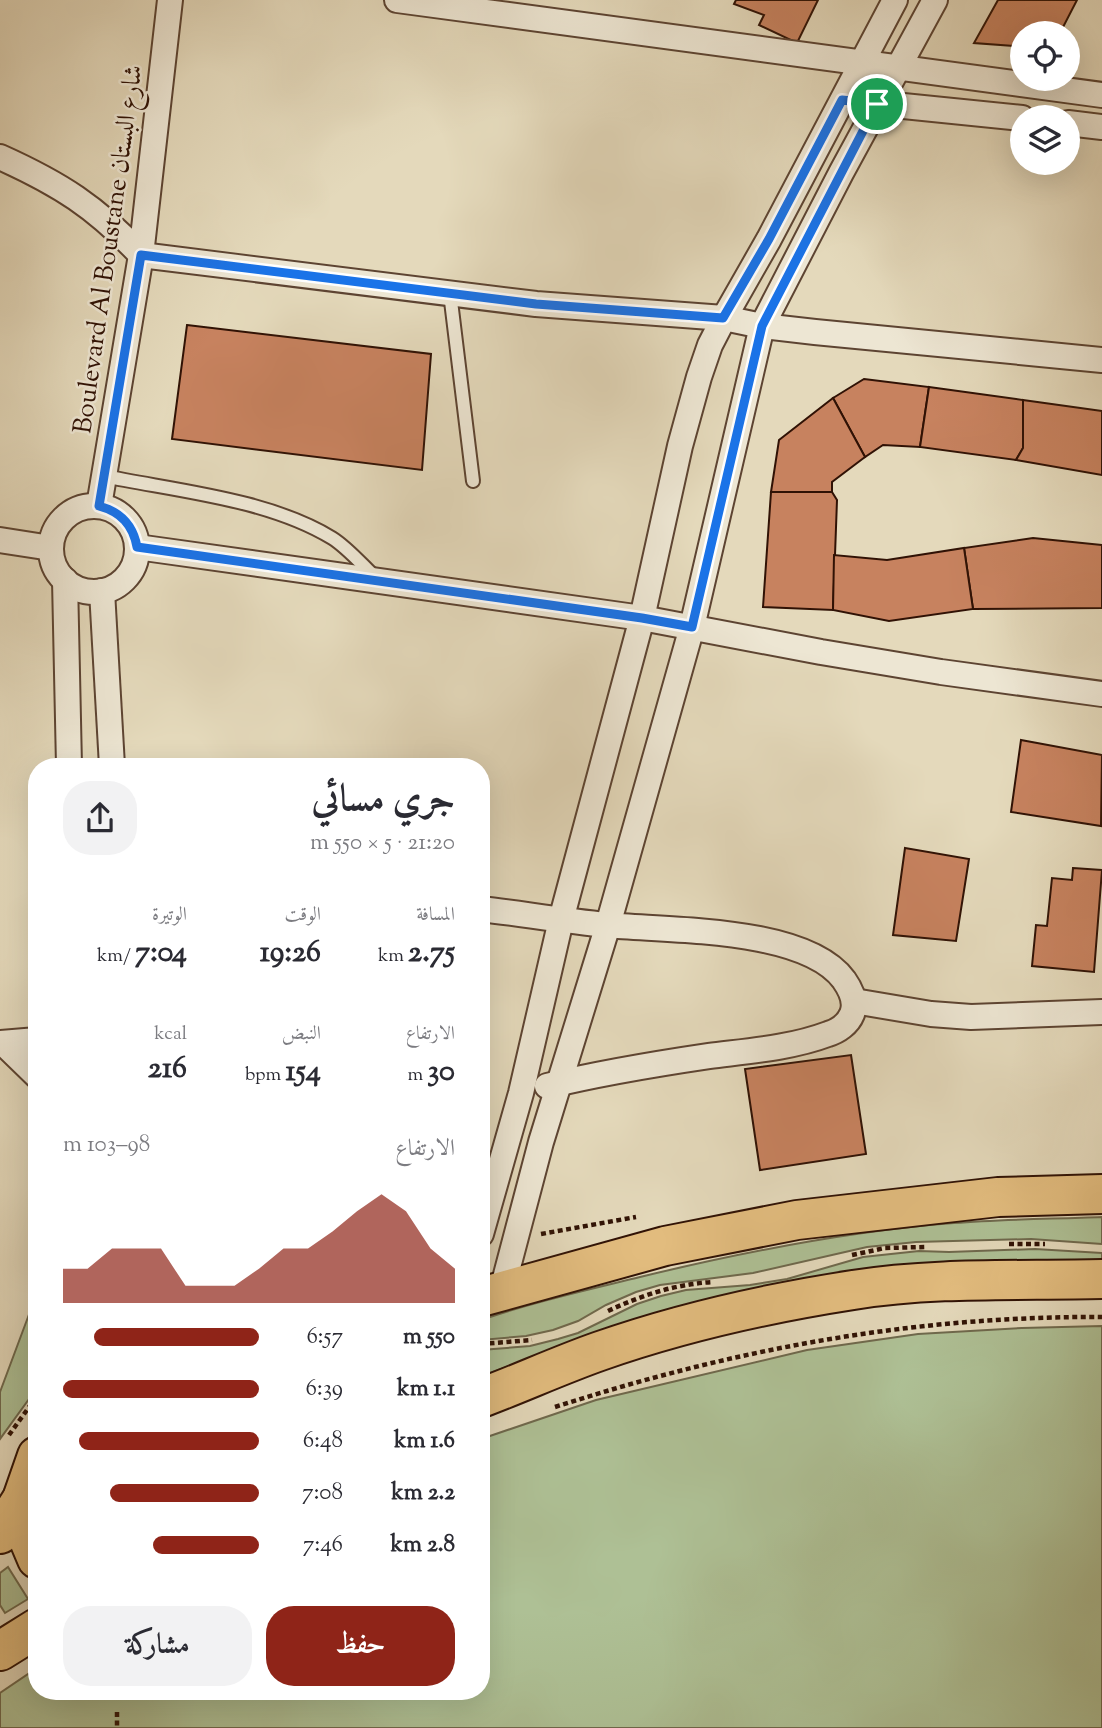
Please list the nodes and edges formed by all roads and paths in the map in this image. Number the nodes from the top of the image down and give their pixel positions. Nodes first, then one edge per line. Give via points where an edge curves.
1 (170, 0) edge
2 (397, 0) edge
3 (895, 0) edge
4 (936, 0) edge
5 (861, 64) junction
6 (898, 68) junction
7 (1102, 95) edge
8 (842, 100) junction
9 (877, 104) junction
10 (1010, 117) edge
11 (1080, 124) edge
12 (1102, 127) edge
13 (0, 157) edge
14 (141, 255) junction
15 (450, 293) junction
16 (723, 318) junction
17 (762, 326) junction
18 (1102, 360) edge
19 (104, 476) junction
20 (473, 481) dead end
21 (99, 506) junction
22 (0, 540) edge
23 (137, 547) junction
24 (51, 548) junction
25 (65, 580) junction
26 (380, 581) junction
27 (102, 591) junction
28 (642, 618) junction
29 (692, 627) junction
30 (1102, 694) edge
31 (69, 758) edge
32 (112, 758) edge
33 (490, 910) edge
34 (561, 920) junction
35 (608, 925) junction
36 (854, 1001) junction
37 (1102, 1012) edge
38 (28, 1041) edge
39 (1, 1043) edge
40 (28, 1068) edge
41 (559, 1083) junction
42 (521, 1093) junction
43 (1102, 1194) edge
44 (490, 1202) edge
45 (1102, 1279) edge
46 (492, 1293) edge
47 (1102, 1317) edge
48 (490, 1394) edge
49 (548, 1409) dead end
50 (28, 1425) edge
51 (21, 1448) edge
52 (22, 1499) junction
53 (0, 1534) edge
54 (28, 1538) edge
55 (28, 1634) edge
56 (0, 1651) edge
57 (117, 1712) dead end
58 (117, 1728) edge

1 - 14 street, Boulevard Al Boustane شارع البستان
2 - 5 street
3 - 5 street
4 - 6 street
5 - 6 street
5 - 8 street
6 - 7 street
6 - 9 street
8 - 9 street
8 - 16 street
9 - 10 street
9 - 17 street
11 - 12 street
13 - 14 street via 72,194 116,228
14 - 15 street
14 - 19 street, Boulevard Al Boustane شارع البستان
15 - 16 street
15 - 20 lane
16 - 17 street
16 - 28 street via 710,345 680,446
17 - 18 street
17 - 29 street
19 - 21 street, Boulevard Al Boustane شارع البستان
19 - 26 lane via 264,508 335,540
21 - 23 street via 121,516 135,535
21 - 24 street via 70,513 56,529
22 - 24 street
23 - 26 street
23 - 27 street via 124,580
24 - 25 street
25 - 27 street via 76,588
25 - 31 street
26 - 28 street
27 - 32 street
28 - 29 street
28 - 34 street
29 - 30 street via 901,666
29 - 35 street
33 - 34 street
34 - 35 street
34 - 42 street
35 - 36 street via 730,935 807,952 840,976
35 - 41 street
36 - 37 street via 971,1017
36 - 41 street via 852,1014 839,1030 810,1040
38 - 39 street
39 - 40 street
41 - 42 street
41 - 46 street
42 - 44 street
43 - 46 main road via 998,1197 797,1220 665,1246
45 - 48 main road via 925,1283 786,1301 600,1351
47 - 49 path via 990,1320 828,1338 674,1372
50 - 51 path
51 - 52 main road
52 - 53 main road
52 - 54 main road
55 - 56 main road
57 - 58 path

